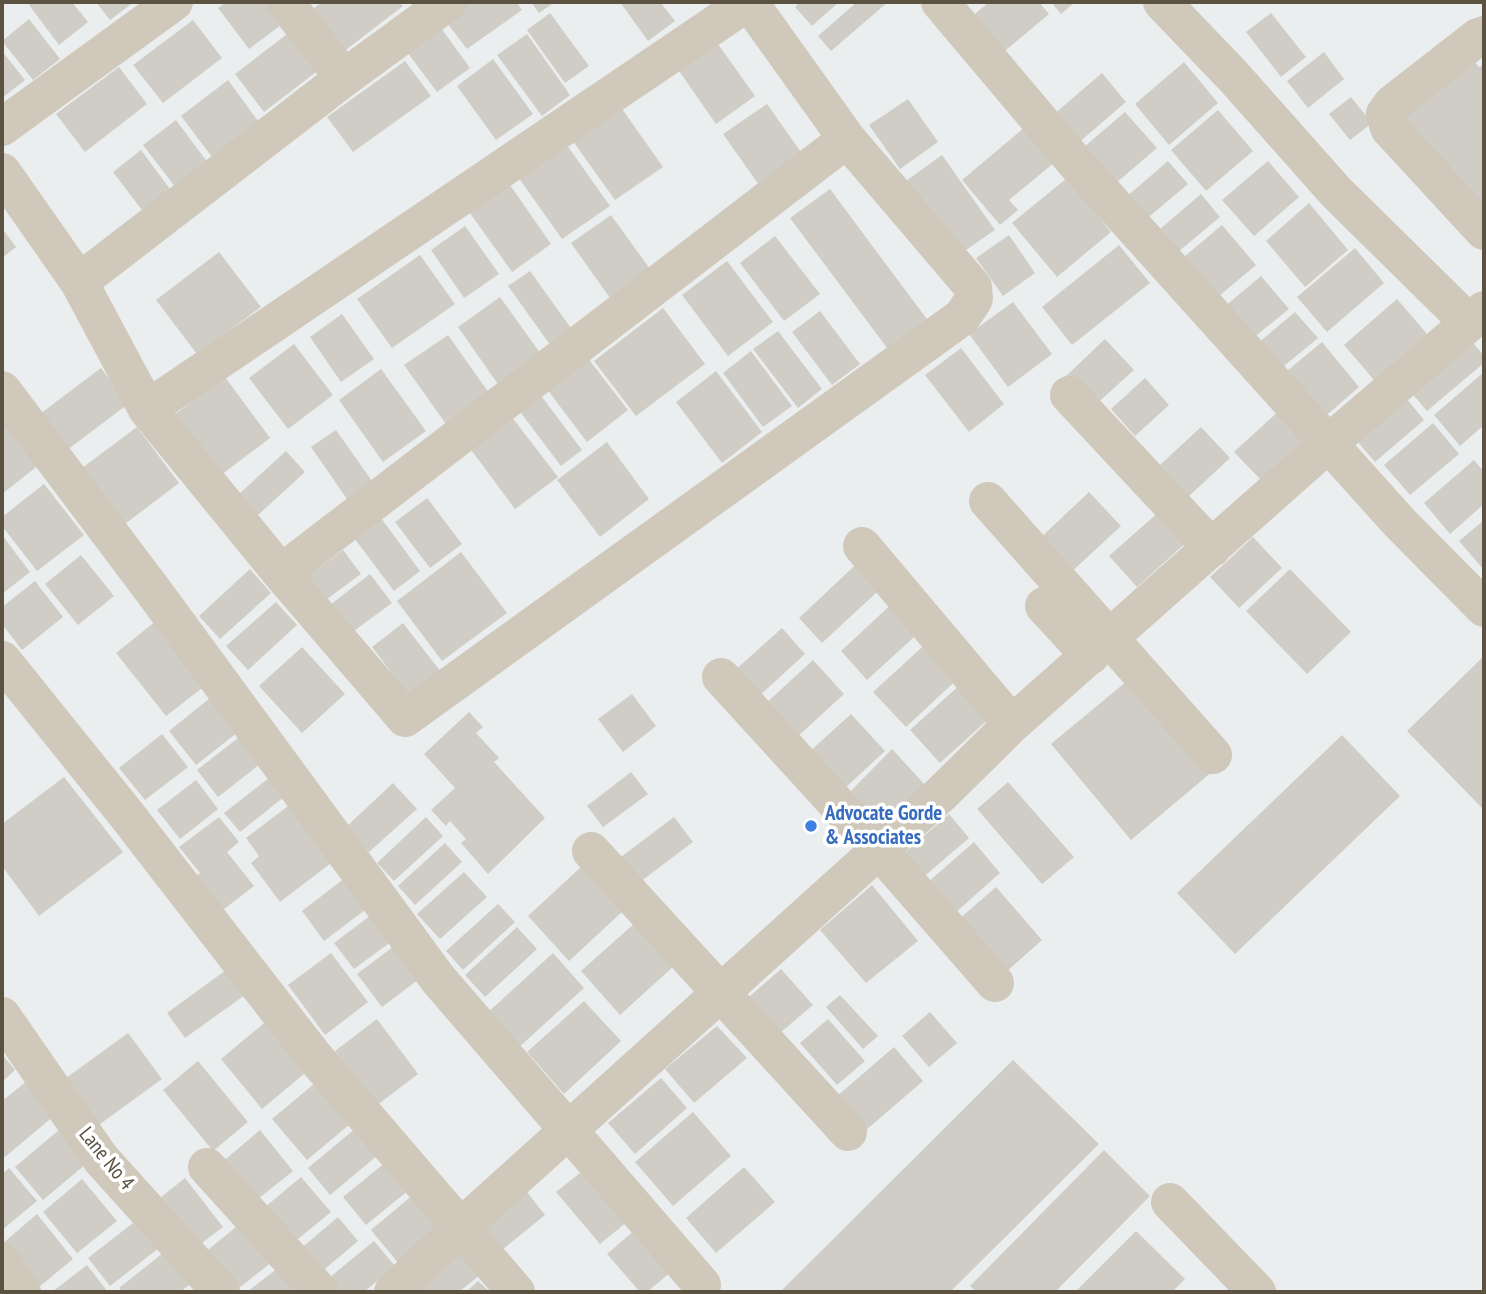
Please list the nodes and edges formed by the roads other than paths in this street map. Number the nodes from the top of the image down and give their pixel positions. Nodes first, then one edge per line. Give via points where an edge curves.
1 (174, 2) edge
2 (285, 2) edge
3 (448, 2) edge
4 (749, 2) edge
5 (940, 2) edge
6 (1162, 2) edge
7 (1484, 35) edge
8 (344, 78) junction
9 (2, 127) edge
10 (847, 139) junction
11 (2, 172) edge
12 (1484, 231) edge
13 (79, 282) junction
14 (1477, 316) edge
15 (2, 390) edge
16 (1069, 395) dead end
17 (148, 409) junction
18 (1329, 443) junction
19 (988, 501) dead end
20 (862, 546) dead end
21 (1212, 548) junction
22 (281, 573) junction
23 (1044, 606) dead end
24 (1484, 608) edge
25 (1100, 647) junction
26 (2, 660) edge
27 (721, 677) dead end
28 (1012, 724) junction
29 (1213, 755) dead end
30 (879, 850) junction
31 (592, 851) dead end
32 (995, 983) dead end
33 (721, 994) junction
34 (2, 1016) edge
35 (569, 1130) junction
36 (848, 1132) dead end
37 (207, 1167) dead end
38 (1170, 1202) dead end
39 (461, 1227) junction
40 (2, 1262) edge
41 (702, 1285) dead end
42 (22, 1292) edge
43 (221, 1292) edge
44 (320, 1292) edge
45 (393, 1292) edge
46 (516, 1292) edge
47 (1257, 1292) edge

1 - 9 street
2 - 8 street
3 - 8 street
4 - 10 street
4 - 17 street
5 - 18 street via 1074,161
6 - 14 street via 1336,192
7 - 12 street via 1385,114 1389,128
8 - 13 street
10 - 22 street
10 - 22 street via 973,287 974,299 962,317 405,719
11 - 13 street
13 - 17 street
14 - 18 street
15 - 35 street via 438,979
16 - 21 street
17 - 22 street
18 - 21 street
18 - 24 street
19 - 25 street
20 - 28 street
21 - 25 street
23 - 25 street
25 - 28 street
25 - 29 street
26 - 39 street via 312,1054
27 - 30 street
28 - 30 street
30 - 32 street
30 - 33 street
31 - 33 street
33 - 35 street
33 - 36 street
34 - 43 street, Lane No 4 via 102,1158
35 - 39 street
35 - 41 street
37 - 44 street
38 - 47 street
39 - 45 street
39 - 46 street
40 - 42 street

